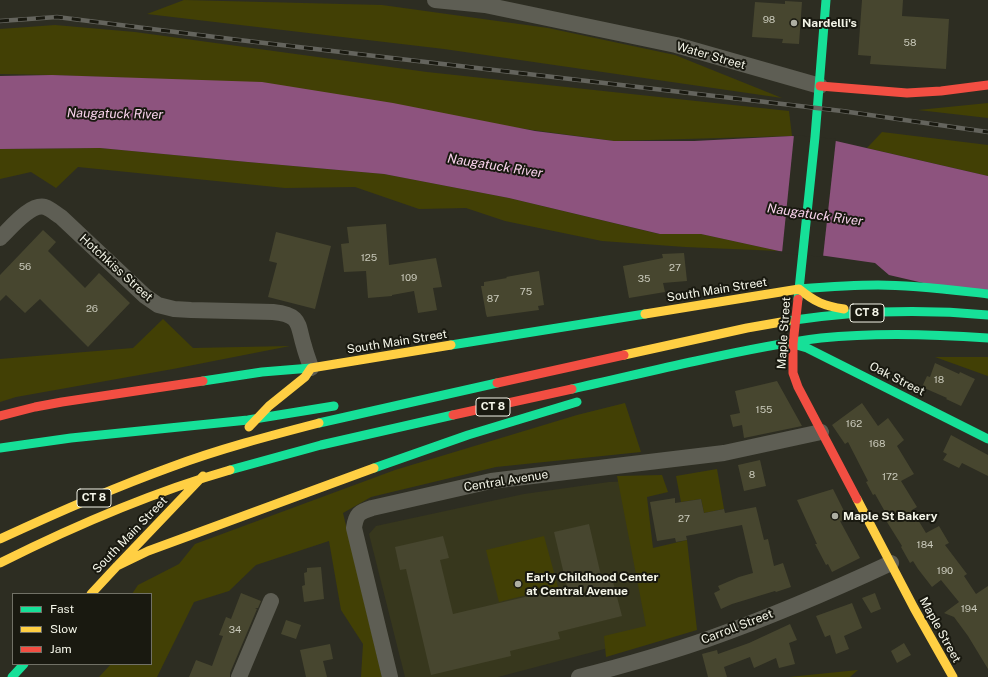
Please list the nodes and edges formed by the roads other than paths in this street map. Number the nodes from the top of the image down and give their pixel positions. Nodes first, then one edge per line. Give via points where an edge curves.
1 (435, 0) edge
2 (826, 0) edge
3 (988, 85) edge
4 (820, 86) junction
5 (0, 238) edge
6 (799, 289) junction
7 (988, 294) edge
8 (988, 315) edge
9 (936, 321) dead end
10 (974, 329) dead end
11 (988, 332) edge
12 (988, 338) edge
13 (793, 344) junction
14 (750, 349) junction
15 (311, 368) junction
16 (639, 383) dead end
17 (471, 389) junction
18 (393, 398) dead end
19 (588, 399) dead end
20 (342, 405) dead end
21 (0, 416) edge
22 (822, 432) junction
23 (988, 439) edge
24 (0, 448) edge
25 (0, 539) edge
26 (0, 563) edge
27 (891, 563) junction
28 (117, 566) junction
29 (92, 593) edge
30 (271, 601) dead end
31 (23, 665) edge
32 (12, 677) edge
33 (239, 677) edge
34 (390, 677) edge
35 (579, 677) edge
36 (953, 677) edge

1 - 4 street, Water Street via 485,6 676,45
2 - 4 main road, Maple Street
3 - 4 main road, Water Street via 907,93
4 - 6 main road, Maple Street
5 - 15 street, Hotchkiss Street via 34,208 44,207 52,210 158,305 191,310 285,313 294,318
6 - 7 main road, South Main Street via 885,285
6 - 9 main road via 810,299 825,306
6 - 13 main road, Maple Street
6 - 15 main road, South Main Street
8 - 17 main road, CT 8 via 915,312 861,313 808,318 747,328
10 - 11 main road
12 - 14 main road, CT 8 via 905,334 853,336
13 - 22 main road, Maple Street via 795,381
13 - 23 main road, Oak Street via 809,349
14 - 16 main road
14 - 26 main road, CT 8 via 343,439 236,468 139,502 60,534
15 - 21 main road via 262,372 62,402
15 - 28 main road, South Main Street via 305,377 269,406
17 - 18 main road
17 - 25 main road, CT 8 via 320,423 189,461 123,486
19 - 28 main road via 468,435 339,480 154,548
20 - 24 main road via 248,420
22 - 27 main road, Maple Street
22 - 34 street, Central Avenue via 724,453 491,481 363,511 355,519 354,528
27 - 35 street, Carroll Street via 827,592 707,640
27 - 36 main road, Maple Street
28 - 29 main road, South Main Street
30 - 33 street
31 - 32 main road

